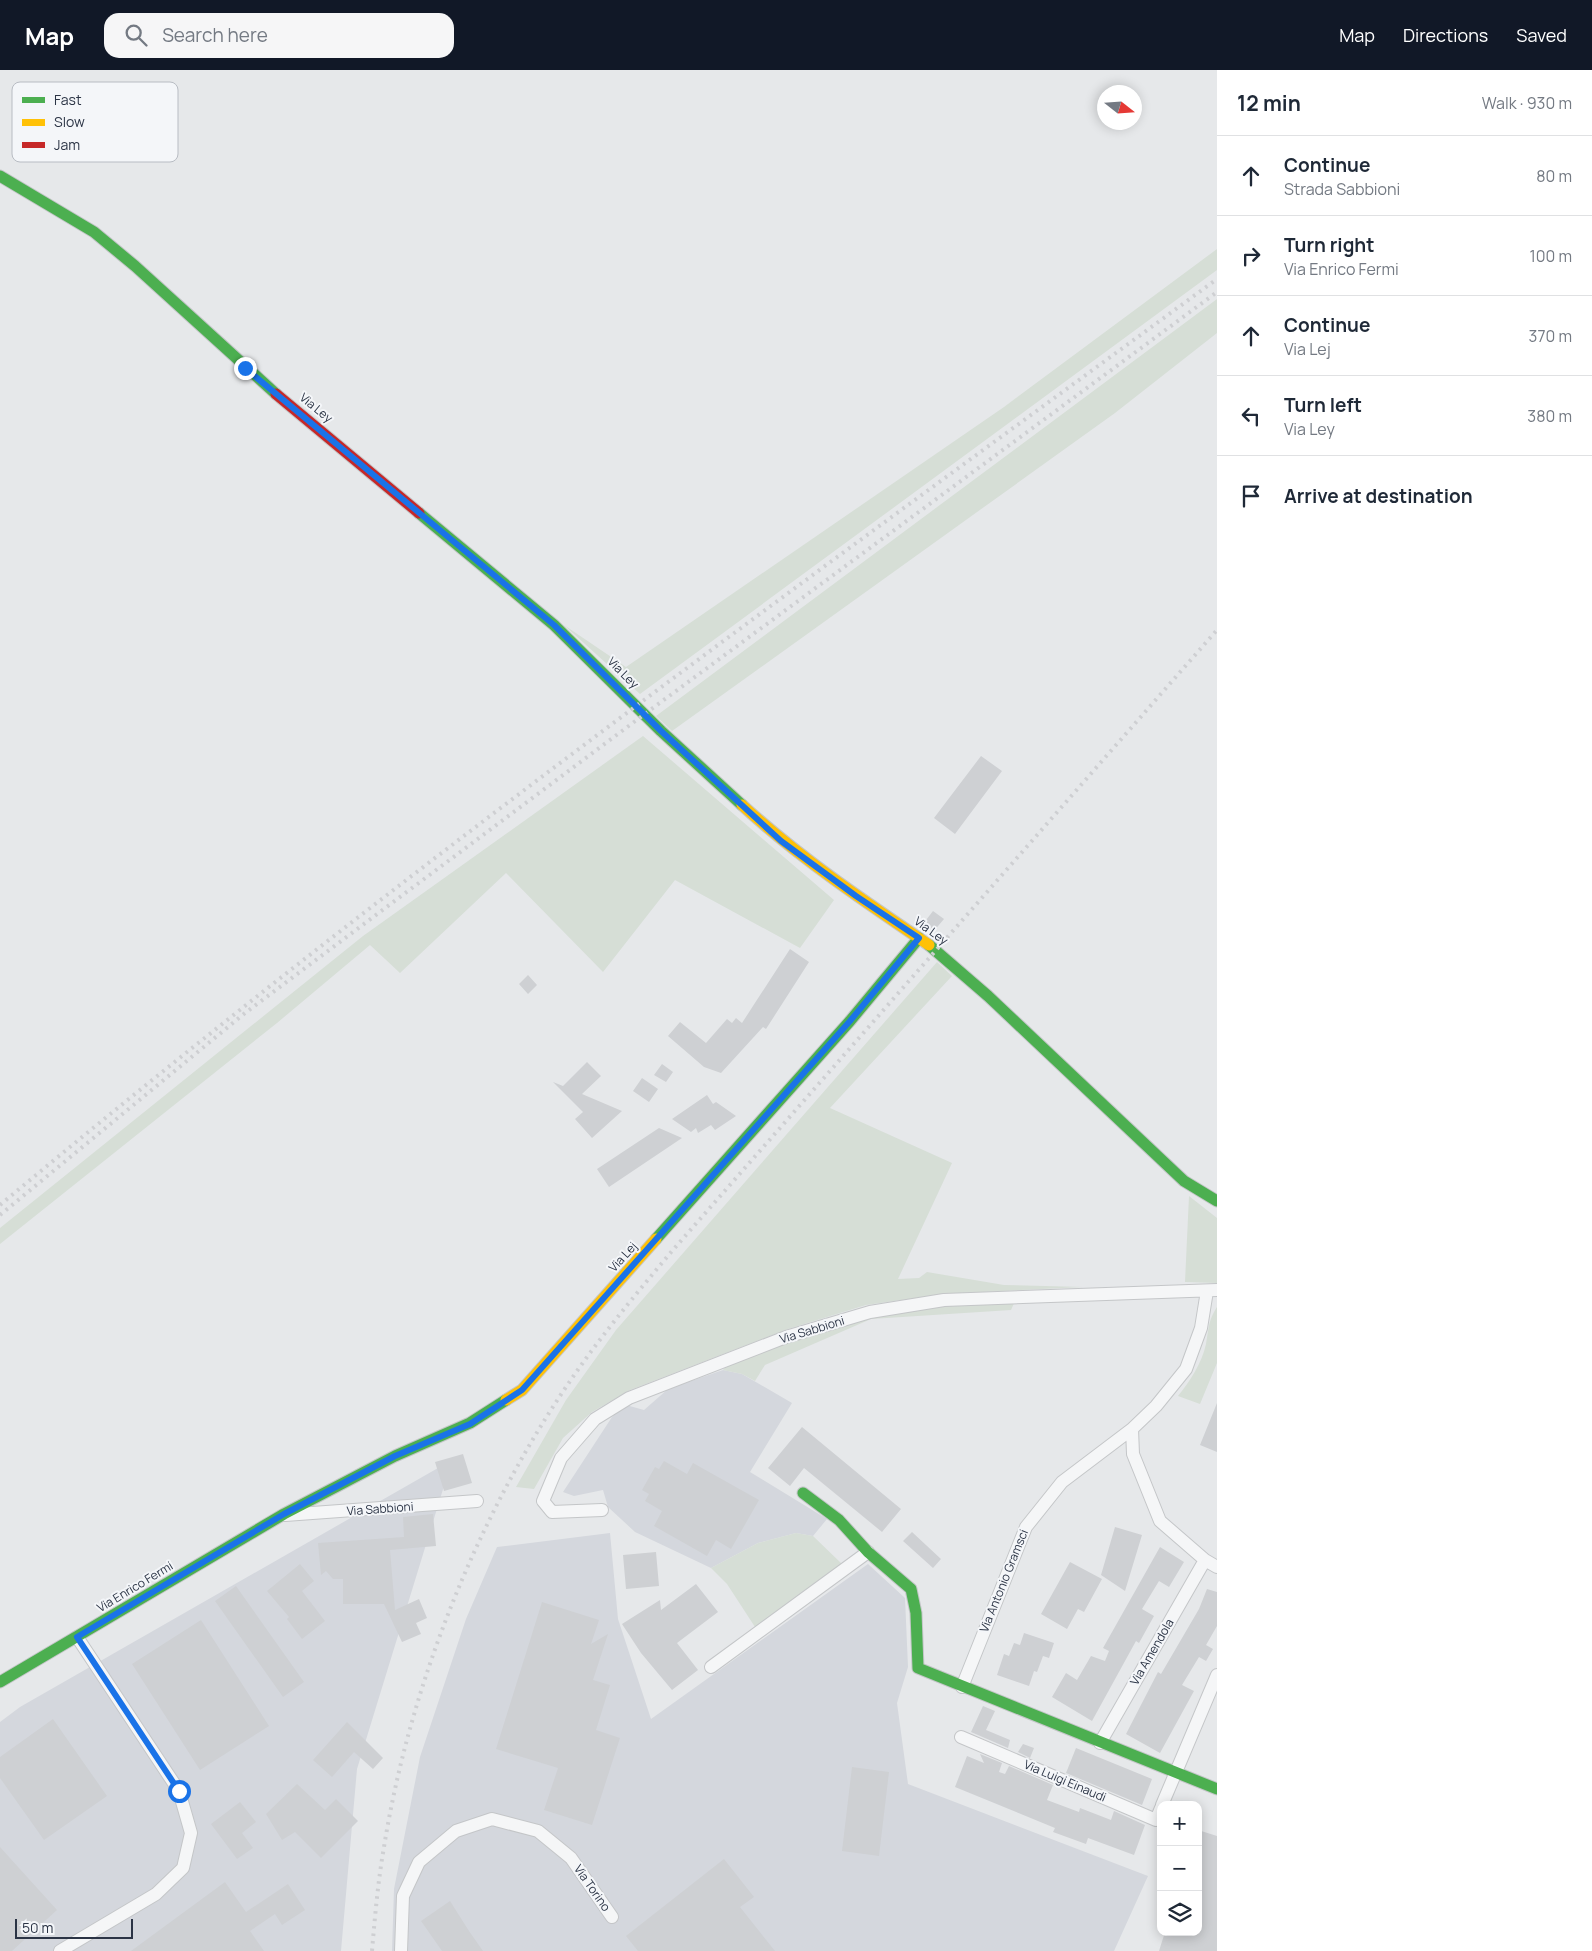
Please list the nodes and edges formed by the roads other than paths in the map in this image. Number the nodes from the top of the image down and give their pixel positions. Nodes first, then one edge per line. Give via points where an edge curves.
1 (0, 176) edge
2 (919, 938) junction
3 (1217, 1201) edge
4 (1212, 1290) edge
5 (1132, 1429) junction
6 (803, 1492) dead end
7 (477, 1501) dead end
8 (602, 1510) dead end
9 (284, 1514) junction
10 (868, 1552) junction
11 (1205, 1560) junction
12 (1217, 1567) edge
13 (77, 1637) junction
14 (711, 1667) dead end
15 (1217, 1675) edge
16 (0, 1682) edge
17 (962, 1687) junction
18 (962, 1737) dead end
19 (1100, 1743) junction
20 (1175, 1774) junction
21 (1217, 1789) edge
22 (1163, 1801) edge
23 (1157, 1817) edge
24 (612, 1917) dead end
25 (60, 1951) edge
26 (402, 1951) edge

1 - 2 street, Via Ley via 94,232 245,368 554,625 661,731 781,841
2 - 3 street, Via Ley via 988,996 1184,1181
2 - 9 street, Via Lej via 850,1021 522,1390 470,1424 395,1456
4 - 5 street, Via Antonio Gramsci via 1186,1369
4 - 8 street, Via Sabbioni via 944,1300 870,1312 786,1337 629,1398 595,1419 561,1458 543,1501 552,1512
5 - 11 street via 1133,1454 1160,1521
5 - 17 street, Via Antonio Gramsci via 1062,1482 1026,1527
6 - 10 street via 839,1520
7 - 9 street, Via Sabbioni
9 - 13 street, Via Enrico Fermi
10 - 14 street
10 - 17 street via 911,1589 916,1613 918,1668
11 - 12 street
11 - 19 street, Via Amendola
13 - 16 street, Via Enrico Fermi
13 - 25 street via 179,1791 191,1833 183,1868 156,1894
15 - 20 street, Via Luigi Einaudi
17 - 19 street
18 - 23 street, Via Luigi Einaudi via 1156,1820
19 - 20 street
20 - 21 street
20 - 22 street, Via Luigi Einaudi
24 - 26 street, Via Torino via 571,1858 538,1831 492,1818 456,1831 418,1862 403,1896

